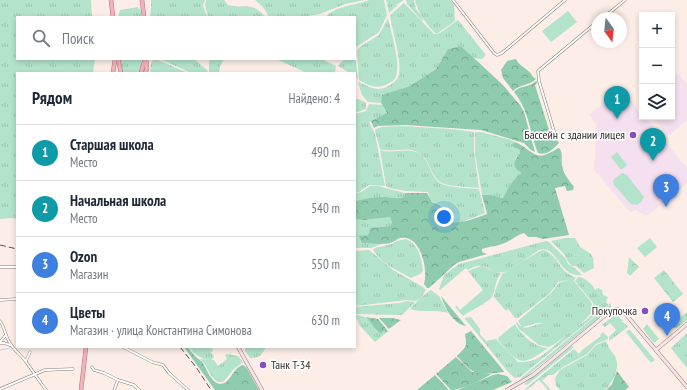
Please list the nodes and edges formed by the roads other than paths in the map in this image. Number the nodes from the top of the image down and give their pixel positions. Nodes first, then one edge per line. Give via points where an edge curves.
1 (111, 0) edge
2 (142, 0) edge
3 (453, 0) edge
4 (565, 0) edge
5 (625, 0) edge
6 (610, 12) edge
7 (113, 16) edge
8 (144, 16) edge
9 (591, 27) edge
10 (116, 60) edge
11 (146, 60) edge
12 (146, 60) edge
13 (114, 72) edge
14 (117, 72) edge
15 (121, 72) edge
16 (142, 72) edge
17 (146, 72) edge
18 (556, 138) dead end
19 (0, 267) edge
20 (16, 267) edge
21 (16, 299) edge
22 (0, 300) edge
23 (0, 322) edge
24 (687, 324) edge
25 (5, 336) junction
26 (0, 343) edge
27 (10, 345) junction
28 (86, 348) edge
29 (125, 348) edge
30 (239, 348) edge
31 (656, 350) junction
32 (30, 352) dead end
33 (26, 361) junction
34 (92, 367) dead end
35 (73, 369) dead end
36 (34, 374) junction
37 (118, 380) junction
38 (687, 387) edge
39 (0, 389) edge
40 (46, 390) edge
41 (81, 390) edge
42 (114, 390) edge
43 (139, 390) edge
44 (188, 390) edge
45 (262, 390) edge
46 (507, 390) edge

1 - 7 highway
2 - 8 highway
3 - 4 street via 497,55
5 - 6 street
9 - 18 street via 538,71
10 - 13 highway
10 - 14 highway
10 - 15 highway
11 - 17 highway
12 - 16 highway
19 - 20 street
21 - 22 street
23 - 25 street via 4,327
24 - 31 main road
25 - 26 street
25 - 27 street
26 - 27 street
27 - 33 street
28 - 41 highway
29 - 44 street via 163,365
30 - 45 main road
31 - 38 main road
31 - 46 main road via 623,311 616,309 533,375
32 - 33 street
33 - 36 street
34 - 37 street via 97,372
35 - 36 street via 45,370
36 - 39 street
36 - 40 street
37 - 42 street
37 - 43 street via 134,385

